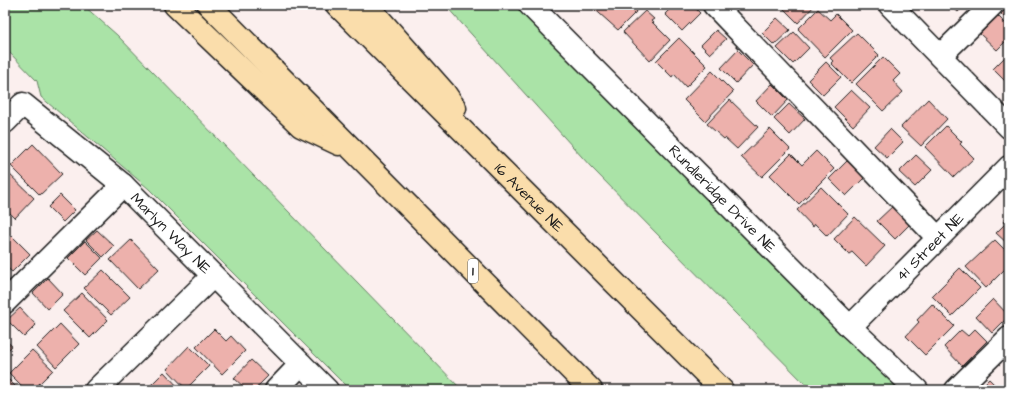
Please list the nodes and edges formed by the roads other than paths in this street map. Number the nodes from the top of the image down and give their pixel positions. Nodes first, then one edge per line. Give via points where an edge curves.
1 (175, 5) edge
2 (209, 5) edge
3 (337, 5) edge
4 (367, 5) edge
5 (530, 5) edge
6 (714, 5) edge
7 (890, 5) edge
8 (992, 5) edge
9 (940, 56) junction
10 (5, 122) edge
11 (1009, 127) edge
12 (355, 152) junction
13 (497, 166) junction
14 (1009, 167) edge
15 (124, 185) junction
16 (938, 238) junction
17 (213, 276) junction
18 (5, 302) edge
19 (850, 327) junction
20 (1009, 338) edge
21 (301, 364) junction
22 (96, 390) edge
23 (276, 390) edge
24 (327, 390) edge
25 (591, 390) edge
26 (722, 390) edge
27 (917, 390) edge
28 (956, 390) edge

1 - 12 highway via 301,126
2 - 12 highway, 1
3 - 13 highway, 16 Avenue NE
4 - 13 highway via 444,92
5 - 19 street, Rundleridge Drive NE
6 - 16 street
7 - 9 street
8 - 9 street
9 - 11 street
10 - 15 street, Marlyn Way NE via 23,104
12 - 25 highway, 1
13 - 26 highway, 16 Avenue NE
14 - 16 street, 41 Street NE
15 - 17 street, Marlyn Way NE
15 - 18 street
16 - 19 street, 41 Street NE
17 - 21 street, Marlyn Way NE
17 - 22 street
19 - 27 street, Rundleridge Drive NE
20 - 28 street
21 - 23 street
21 - 24 street, Marlyn Way NE

